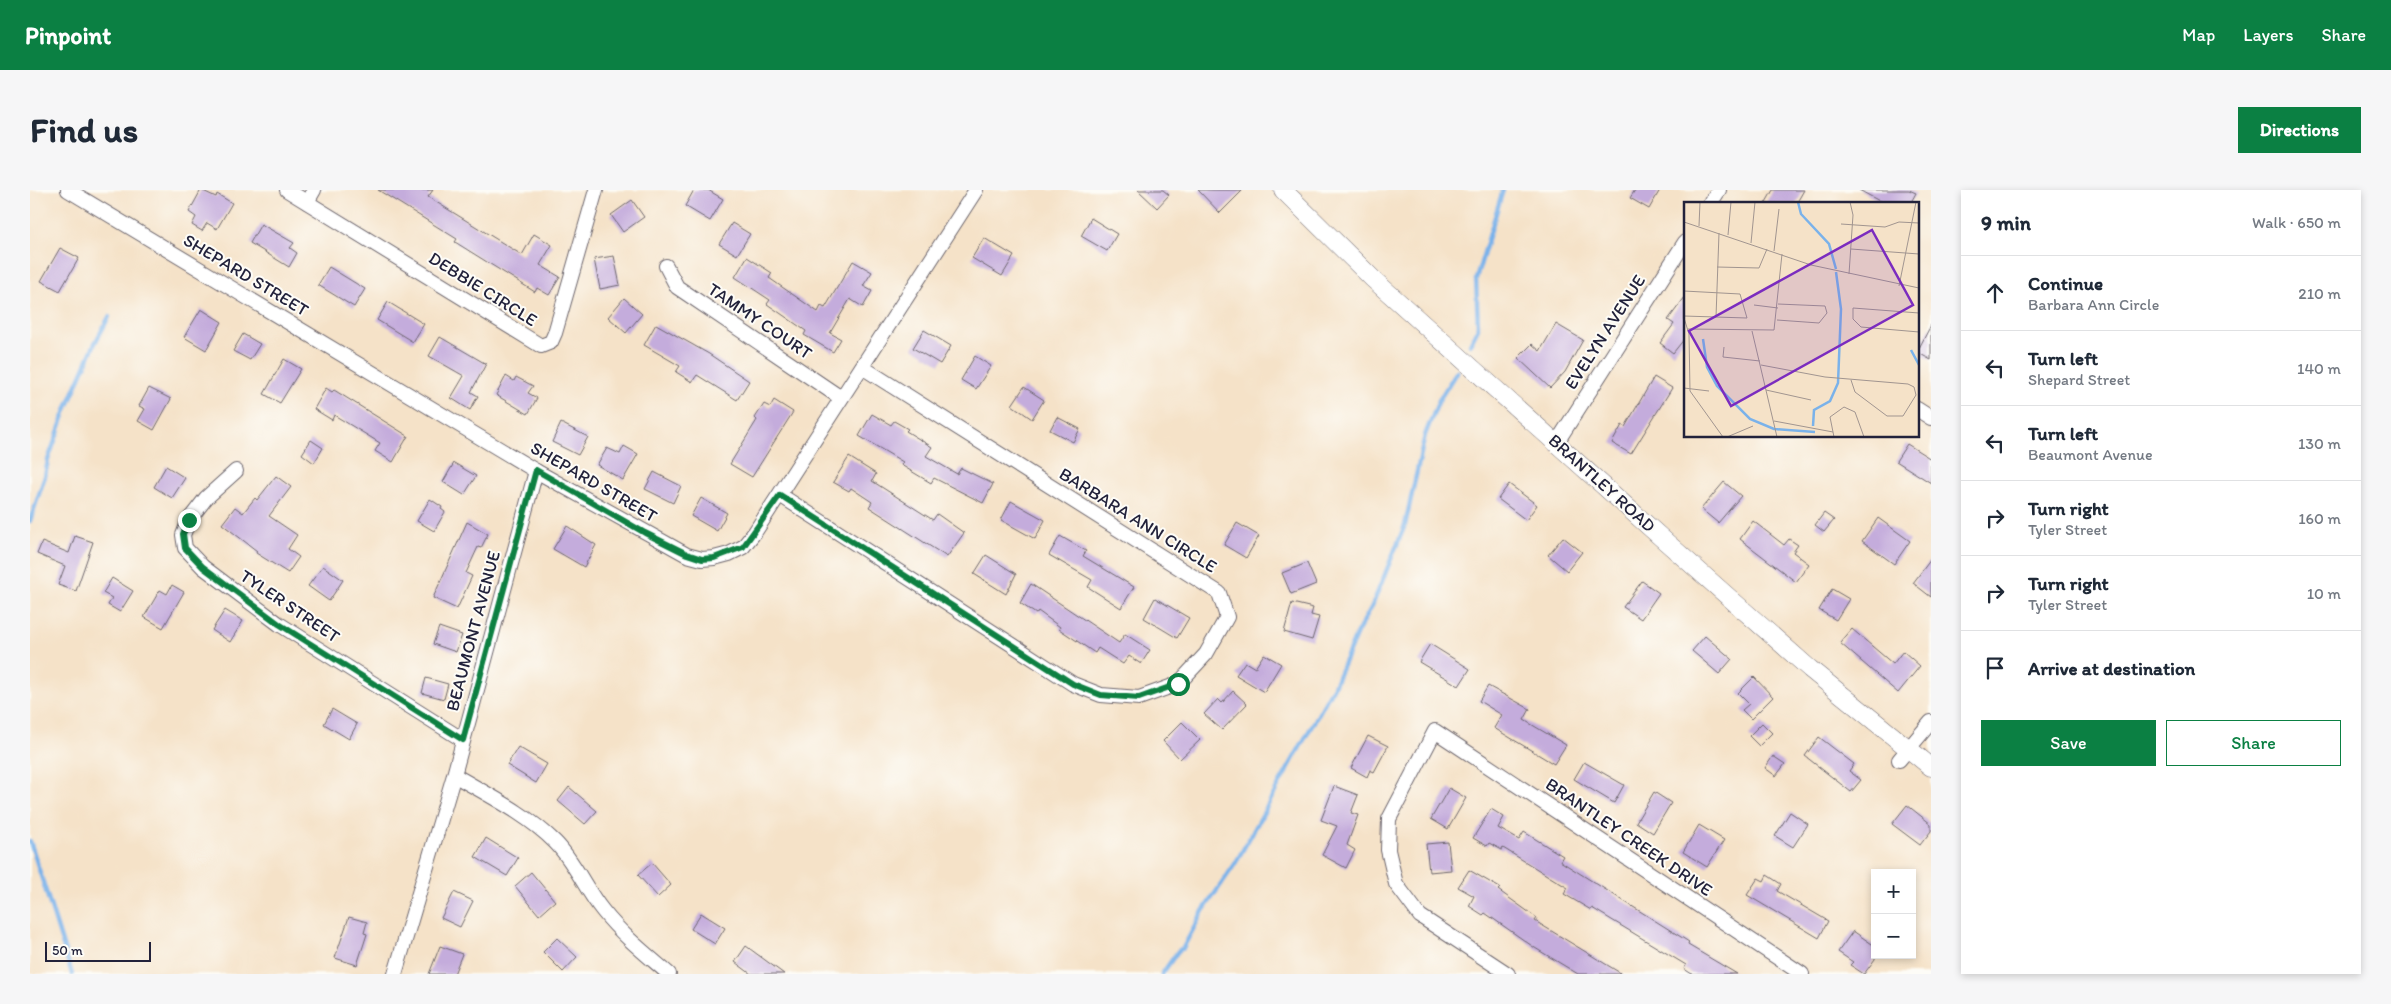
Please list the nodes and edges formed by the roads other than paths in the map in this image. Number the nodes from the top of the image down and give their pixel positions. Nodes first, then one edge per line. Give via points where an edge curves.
1 (68, 190) edge
2 (288, 190) edge
3 (596, 190) edge
4 (976, 190) edge
5 (1283, 190) edge
6 (1718, 190) edge
7 (311, 196) edge
8 (1711, 202) edge
9 (1683, 249) edge
10 (666, 266) dead end
11 (862, 367) junction
12 (841, 398) junction
13 (1918, 410) edge
14 (1931, 418) edge
15 (1557, 442) junction
16 (536, 470) junction
17 (236, 471) dead end
18 (780, 495) junction
19 (1931, 722) edge
20 (463, 740) junction
21 (1904, 754) junction
22 (1931, 766) edge
23 (454, 775) junction
24 (395, 974) edge
25 (669, 974) edge
26 (1508, 974) edge
27 (1802, 974) edge

1 - 16 street, SHEPARD STREET
2 - 7 street, DEBBIE CIRCLE
3 - 7 street, DEBBIE CIRCLE via 555,333 551,342 541,346
4 - 11 street, SHEPARD STREET
5 - 15 street, BRANTLEY ROAD via 1373,279
6 - 8 street
9 - 15 street, EVELYN AVENUE
10 - 12 street, TAMMY COURT via 677,287
11 - 12 street, SHEPARD STREET
11 - 18 street, BARBARA ANN CIRCLE via 1219,593 1227,617 1206,654 1178,684 1139,698 1101,695 1073,684
12 - 18 street, SHEPARD STREET
13 - 14 street
15 - 21 street, BRANTLEY ROAD
16 - 18 street, SHEPARD STREET via 645,533 702,559 743,547
16 - 20 street, BEAUMONT AVENUE
17 - 20 street, TYLER STREET via 206,498 189,520 183,534 185,548 203,567 279,624
19 - 21 street
20 - 23 street, BEAUMONT AVENUE
21 - 22 street, BRANTLEY ROAD
23 - 24 street, BEAUMONT AVENUE
23 - 25 street via 503,804 554,841 602,910 625,936
26 - 27 street, BRANTLEY CREEK DRIVE via 1420,916 1396,884 1388,850 1389,819 1435,731

